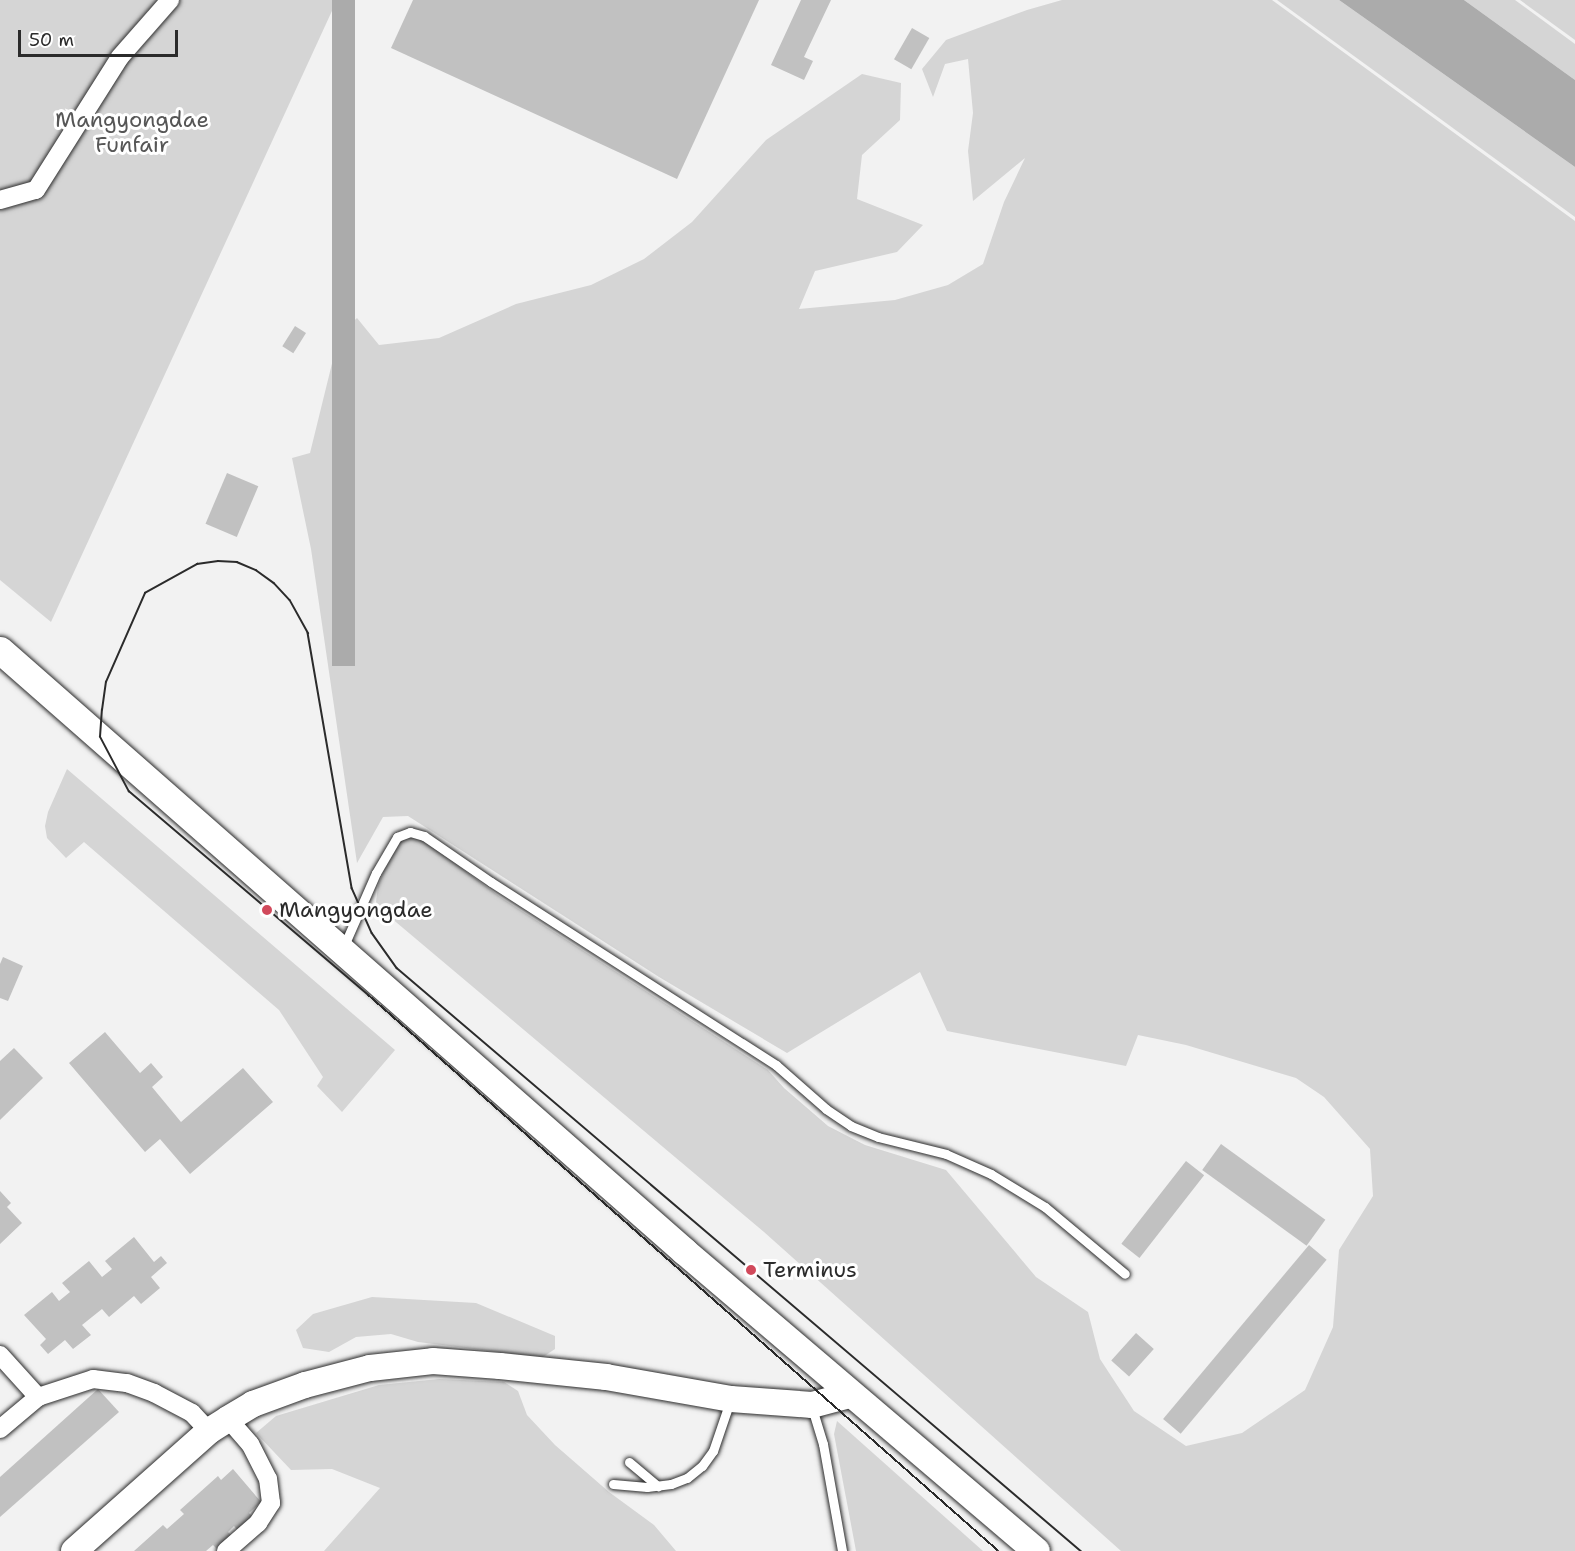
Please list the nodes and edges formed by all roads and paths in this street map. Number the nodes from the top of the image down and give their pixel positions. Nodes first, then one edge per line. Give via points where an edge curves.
1 (170, 0) edge
2 (0, 200) edge
3 (0, 650) edge
4 (342, 950) junction
5 (1125, 1274) dead end
6 (0, 1355) edge
7 (850, 1395) junction
8 (38, 1397) junction
9 (731, 1399) junction
10 (812, 1405) junction
11 (218, 1425) junction
12 (0, 1429) edge
13 (629, 1462) dead end
14 (613, 1484) dead end
15 (658, 1486) junction
16 (74, 1551) edge
17 (226, 1551) edge
18 (842, 1551) edge
19 (1036, 1551) edge

1 - 2 street via 120,57 36,189
3 - 4 main road
4 - 5 lane via 376,873 397,837 410,832 424,836 750,1047 851,1126 946,1154 991,1173 1045,1207
4 - 7 main road
6 - 8 street
7 - 10 street
7 - 19 main road
8 - 11 street via 93,1378 127,1383
8 - 12 street
9 - 10 street
9 - 11 street via 606,1377 434,1361 370,1368 305,1385 253,1404
9 - 15 lane via 713,1451 702,1466 687,1478
10 - 18 lane
11 - 16 street
11 - 17 street via 255,1452 268,1479 271,1503 258,1523
13 - 15 lane
14 - 15 lane

